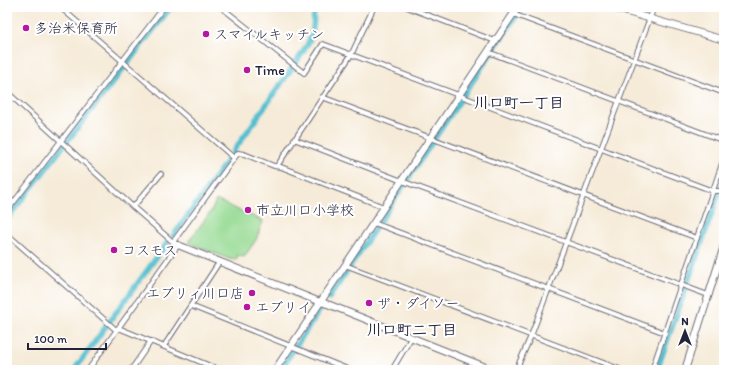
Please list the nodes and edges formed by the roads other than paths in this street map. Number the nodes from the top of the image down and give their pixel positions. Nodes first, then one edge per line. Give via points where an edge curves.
1 (60, 7) edge
2 (164, 7) edge
3 (221, 7) edge
4 (374, 7) edge
5 (408, 7) edge
6 (518, 7) edge
7 (610, 7) edge
8 (654, 7) edge
9 (513, 14) junction
10 (650, 18) junction
11 (724, 40) edge
12 (495, 41) junction
13 (488, 52) junction
14 (351, 55) junction
15 (634, 59) junction
16 (125, 63) junction
17 (7, 92) edge
18 (724, 92) edge
19 (459, 95) junction
20 (322, 97) junction
21 (619, 102) junction
22 (430, 138) junction
23 (294, 139) junction
24 (724, 141) edge
25 (63, 143) junction
26 (601, 148) junction
27 (234, 158) junction
28 (724, 158) edge
29 (277, 166) junction
30 (161, 174) dead end
31 (402, 181) junction
32 (713, 191) junction
33 (724, 191) edge
34 (584, 195) junction
35 (133, 207) junction
36 (384, 207) junction
37 (7, 211) edge
38 (374, 223) junction
39 (7, 234) edge
40 (697, 238) junction
41 (566, 242) junction
42 (176, 243) junction
43 (724, 246) edge
44 (220, 261) junction
45 (345, 265) junction
46 (681, 286) junction
47 (548, 289) junction
48 (708, 295) junction
49 (320, 302) junction
50 (191, 306) junction
51 (118, 329) junction
52 (665, 333) junction
53 (531, 336) junction
54 (411, 338) junction
55 (151, 341) junction
56 (164, 346) junction
57 (291, 346) junction
58 (7, 366) edge
59 (12, 370) edge
60 (88, 370) edge
61 (131, 370) edge
62 (220, 370) edge
63 (275, 370) edge
64 (350, 370) edge
65 (392, 370) edge
66 (493, 370) edge
67 (516, 370) edge
68 (622, 370) edge
69 (652, 370) edge
70 (685, 370) edge

1 - 16 street
2 - 16 street
3 - 14 street via 304,73 323,44
4 - 14 street
5 - 12 street
6 - 9 street
7 - 10 street
8 - 10 street
9 - 12 street
9 - 15 street
10 - 11 street
10 - 15 street
12 - 13 street
13 - 19 street
13 - 21 street
14 - 19 street
14 - 20 street
15 - 18 street
15 - 21 street
16 - 25 street
16 - 27 street
17 - 25 street
19 - 22 street
19 - 26 street
20 - 22 street
20 - 23 street
21 - 24 street
21 - 26 street
22 - 31 street
22 - 34 street
23 - 29 street
23 - 31 street
25 - 35 street
25 - 37 street
26 - 32 street
26 - 34 street
27 - 29 street via 240,153
27 - 42 street
28 - 32 street
29 - 36 street
30 - 35 street
31 - 36 street
31 - 41 street
32 - 33 street
32 - 40 street
34 - 40 street
34 - 41 street
35 - 42 street
36 - 38 street
38 - 45 street
38 - 47 street
39 - 51 street via 108,324
40 - 46 street
41 - 46 street
41 - 47 street
42 - 44 street
42 - 51 street
43 - 48 street
44 - 49 street
44 - 50 street
45 - 49 street
45 - 53 street
46 - 48 street
46 - 52 street
47 - 52 street
47 - 53 street
48 - 70 street
49 - 54 street
49 - 57 street
50 - 56 street
50 - 57 street
51 - 55 street
51 - 60 street
52 - 69 street
53 - 67 street
53 - 68 street
54 - 65 street
54 - 66 street
55 - 56 street
55 - 61 street
56 - 62 street
57 - 63 street
57 - 64 street
58 - 59 street

